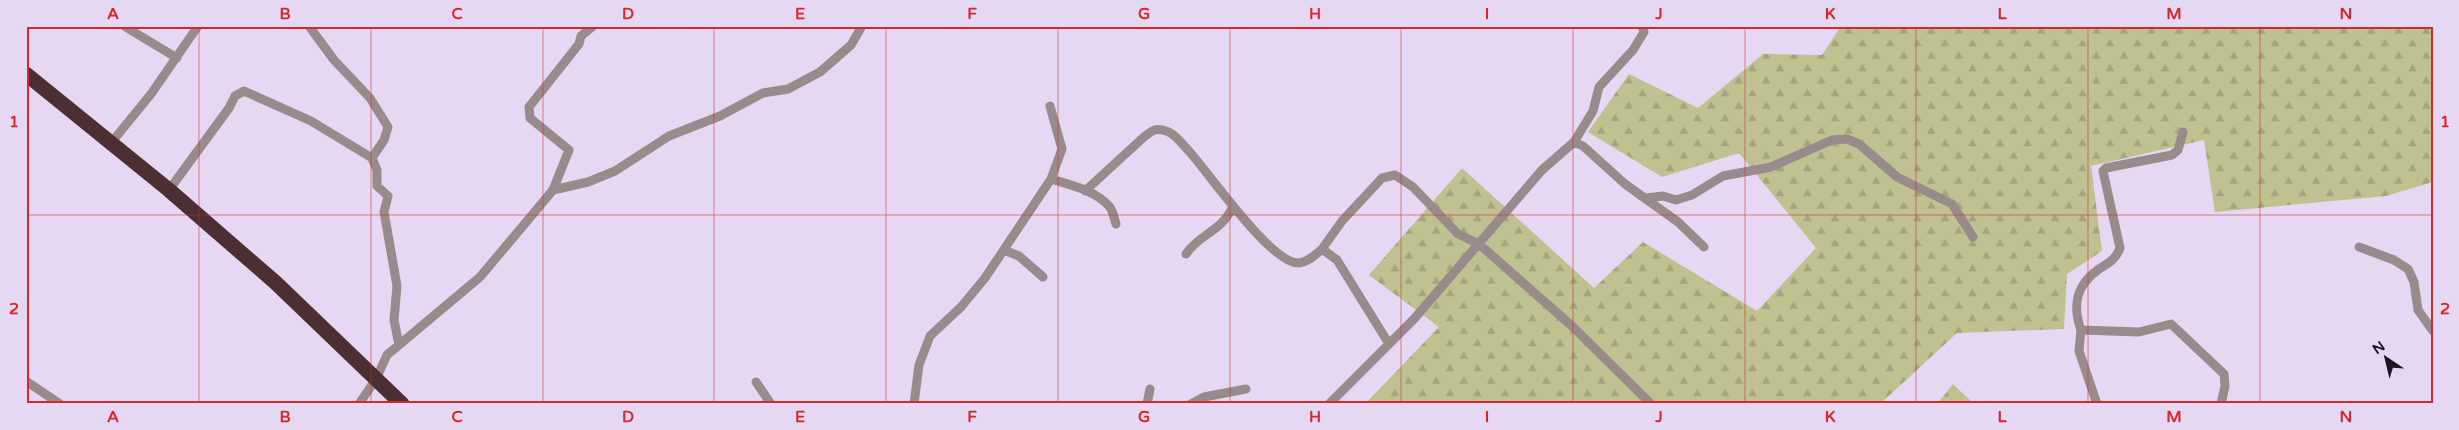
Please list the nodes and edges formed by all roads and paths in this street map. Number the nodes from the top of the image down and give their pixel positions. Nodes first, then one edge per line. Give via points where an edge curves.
1 (124, 26) edge
2 (198, 26) edge
3 (309, 26) edge
4 (593, 26) edge
5 (862, 26) edge
6 (1642, 26) edge
7 (177, 58) junction
8 (26, 74) edge
9 (1050, 106) dead end
10 (2183, 132) dead end
11 (1574, 142) junction
12 (111, 143) junction
13 (372, 158) junction
14 (1051, 179) junction
15 (169, 190) junction
16 (553, 190) junction
17 (1085, 191) junction
18 (1646, 198) junction
19 (1233, 206) junction
20 (1116, 224) dead end
21 (1972, 237) dead end
22 (1479, 244) junction
23 (1704, 247) dead end
24 (2359, 247) dead end
25 (1322, 249) junction
26 (1004, 250) junction
27 (1186, 254) dead end
28 (1043, 276) dead end
29 (2081, 330) junction
30 (2433, 332) edge
31 (1390, 344) junction
32 (399, 345) junction
33 (376, 379) junction
34 (26, 381) edge
35 (756, 382) dead end
36 (1150, 388) dead end
37 (1246, 389) dead end
38 (60, 404) edge
39 (359, 404) edge
40 (402, 404) edge
41 (771, 404) edge
42 (914, 404) edge
43 (1146, 404) edge
44 (1191, 404) edge
45 (1329, 404) edge
46 (1651, 404) edge
47 (2097, 404) edge
48 (2221, 404) edge

1 - 7 street
2 - 7 street
3 - 13 street via 334,60 370,98 388,127
4 - 16 street via 581,36 579,44 529,107 530,118 569,150
5 - 16 street via 851,44 820,72 788,89 763,93 720,116 669,136 606,175
6 - 11 street via 1644,32 1633,50 1599,87 1593,111
7 - 12 street
8 - 12 highway
9 - 14 street via 1062,150
10 - 29 street via 2178,150 2172,155 2103,171 2120,248 2112,262 2088,278 2079,289 2076,315
11 - 18 street
11 - 22 street via 1542,170
12 - 15 highway
13 - 15 street via 311,121 244,91 235,96
13 - 32 street via 377,186 388,196 384,212 397,286 394,320
14 - 17 street
14 - 26 street
15 - 33 highway via 276,284
16 - 32 street via 480,277
17 - 19 street via 1144,136 1154,129 1164,130 1176,137 1198,161
17 - 20 street via 1110,207
18 - 21 street via 1663,196 1676,200 1692,195 1723,176 1771,168 1832,140 1847,139 1860,144 1897,177 1952,204
18 - 23 street
19 - 25 street via 1274,252 1287,259 1297,263 1306,261
19 - 27 street via 1223,224 1190,247
22 - 25 street via 1458,234 1395,175 1382,178 1342,221
22 - 31 street
22 - 46 street via 1572,326
24 - 30 street via 2408,268 2414,282 2418,310
25 - 31 street via 1337,260
26 - 28 street via 1019,256
26 - 42 street via 961,307 930,336 919,365
29 - 47 street via 2079,351
29 - 48 street via 2139,332 2171,324 2224,374
31 - 45 street
32 - 33 street via 387,355
33 - 39 street
33 - 40 highway
34 - 38 street
35 - 41 street
36 - 43 street
37 - 44 street via 1204,397

